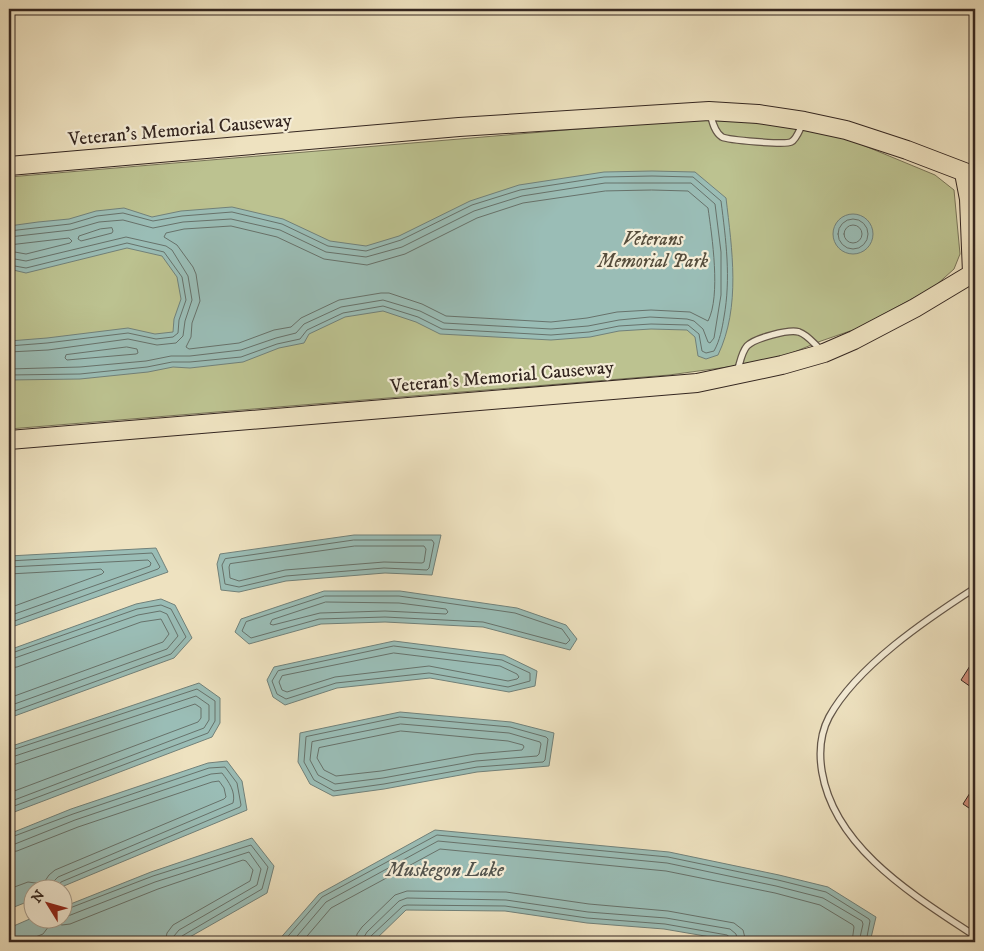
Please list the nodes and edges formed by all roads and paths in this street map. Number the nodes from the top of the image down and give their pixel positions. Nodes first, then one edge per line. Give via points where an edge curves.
1 (709, 111) junction
2 (804, 121) junction
3 (9, 166) edge
4 (970, 174) edge
5 (974, 274) edge
6 (824, 352) junction
7 (735, 376) junction
8 (9, 440) edge
9 (975, 588) edge
10 (975, 936) edge

1 - 2 main road, Veteran's Memorial Causeway
1 - 2 lane via 715,129 722,137 746,141 788,143 795,138
1 - 3 main road, Veteran's Memorial Causeway via 468,126
2 - 4 main road, Veteran's Memorial Causeway via 890,144
4 - 5 main road
5 - 6 main road, Veteran's Memorial Causeway via 854,340
6 - 7 main road, Veteran's Memorial Causeway
6 - 7 lane via 801,333 792,331 771,336 748,345
7 - 8 main road, Veteran's Memorial Causeway via 697,383
9 - 10 lane via 896,644 860,677 828,718 819,756 825,789 858,845 892,878

